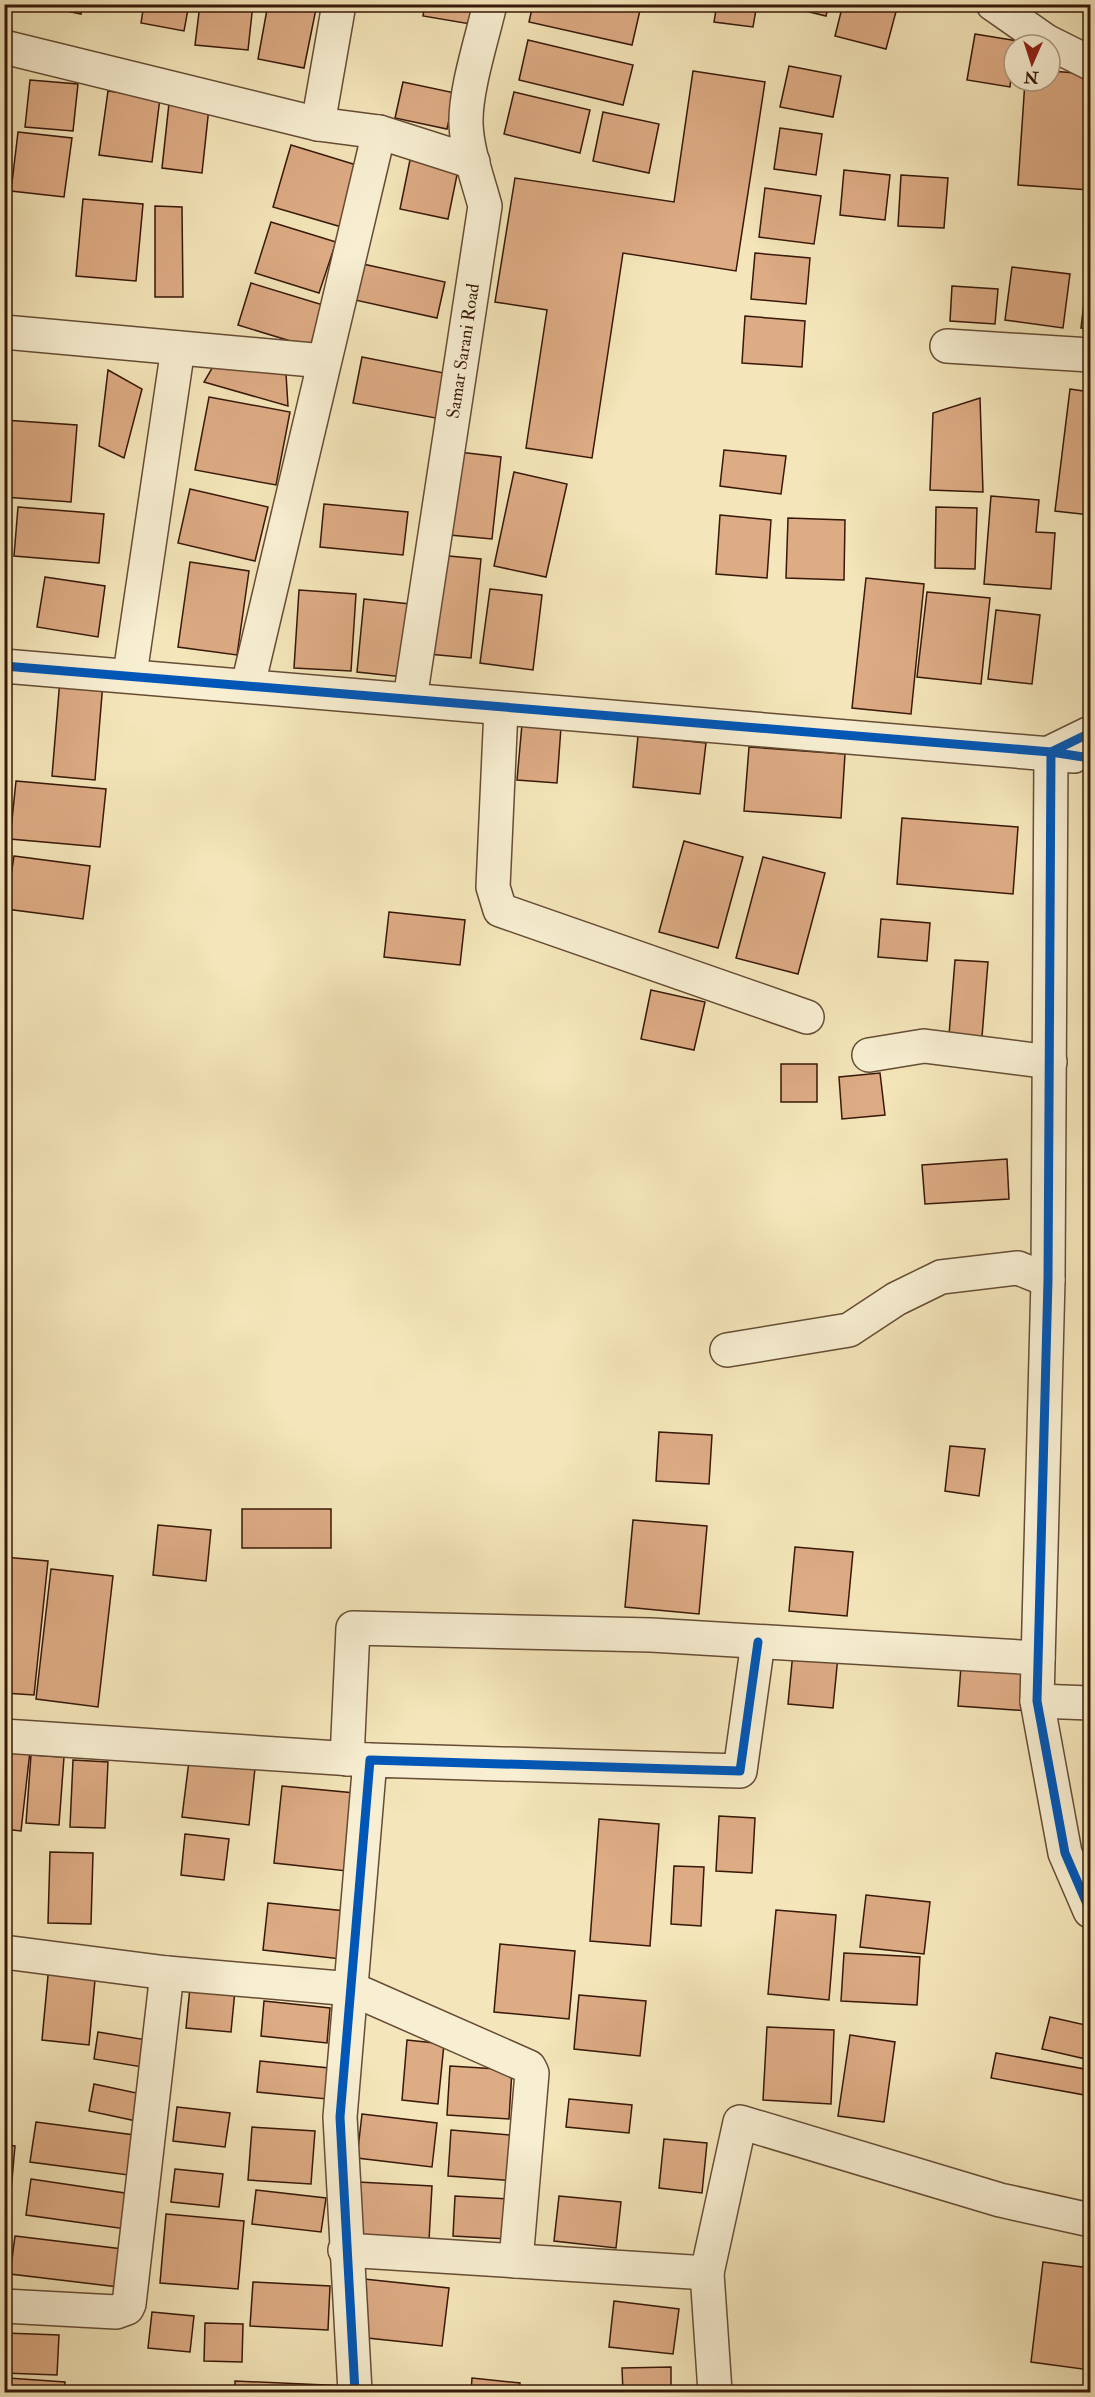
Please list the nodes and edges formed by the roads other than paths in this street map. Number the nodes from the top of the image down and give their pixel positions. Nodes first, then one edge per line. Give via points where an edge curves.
1 (339, 4) edge
2 (490, 4) edge
3 (993, 4) edge
4 (4, 47) edge
5 (1090, 63) edge
6 (318, 124) junction
7 (379, 132) junction
8 (473, 162) junction
9 (4, 332) edge
10 (947, 346) dead end
11 (178, 348) junction
12 (1090, 355) edge
13 (324, 361) junction
14 (4, 666) edge
15 (130, 674) junction
16 (248, 686) junction
17 (410, 699) junction
18 (501, 708) junction
19 (1090, 733) edge
20 (1051, 752) junction
21 (1090, 758) edge
22 (807, 1017) dead end
23 (869, 1055) dead end
24 (1050, 1062) junction
25 (1048, 1280) junction
26 (727, 1350) dead end
27 (758, 1642) junction
28 (1038, 1658) junction
29 (1036, 1701) junction
30 (1090, 1703) edge
31 (4, 1736) edge
32 (358, 1760) junction
33 (1078, 1854) edge
34 (1090, 1911) edge
35 (4, 1952) edge
36 (167, 1973) junction
37 (352, 1989) junction
38 (1090, 2220) edge
39 (345, 2250) junction
40 (516, 2261) junction
41 (707, 2273) junction
42 (4, 2306) edge
43 (355, 2392) edge
44 (715, 2392) edge

1 - 6 street
2 - 8 street, Samar Sarani Road via 466,124
3 - 5 street via 1046,41
4 - 6 street
6 - 7 street
7 - 8 street
7 - 13 street
8 - 17 street, Samar Sarani Road via 485,206
9 - 11 street
10 - 12 street
11 - 13 street
11 - 15 street
13 - 16 street
14 - 15 street
15 - 16 street
16 - 17 street
17 - 18 street
18 - 20 street
18 - 22 street via 493,887 500,910
19 - 20 street
20 - 21 street
20 - 24 street
23 - 24 street via 924,1046
24 - 25 street
25 - 26 street via 1018,1268 941,1277 896,1299 849,1330
25 - 28 street
27 - 28 street
27 - 32 street via 740,1771
27 - 32 street via 651,1635 352,1628
28 - 29 street
29 - 30 street
29 - 33 street
31 - 32 street
32 - 37 street
33 - 34 street
35 - 36 street
36 - 37 street
36 - 42 street via 129,2304 116,2312
37 - 39 street via 340,2117
37 - 40 street via 532,2069
38 - 41 street via 989,2197 740,2122
39 - 40 street
39 - 43 street
40 - 41 street
41 - 44 street

